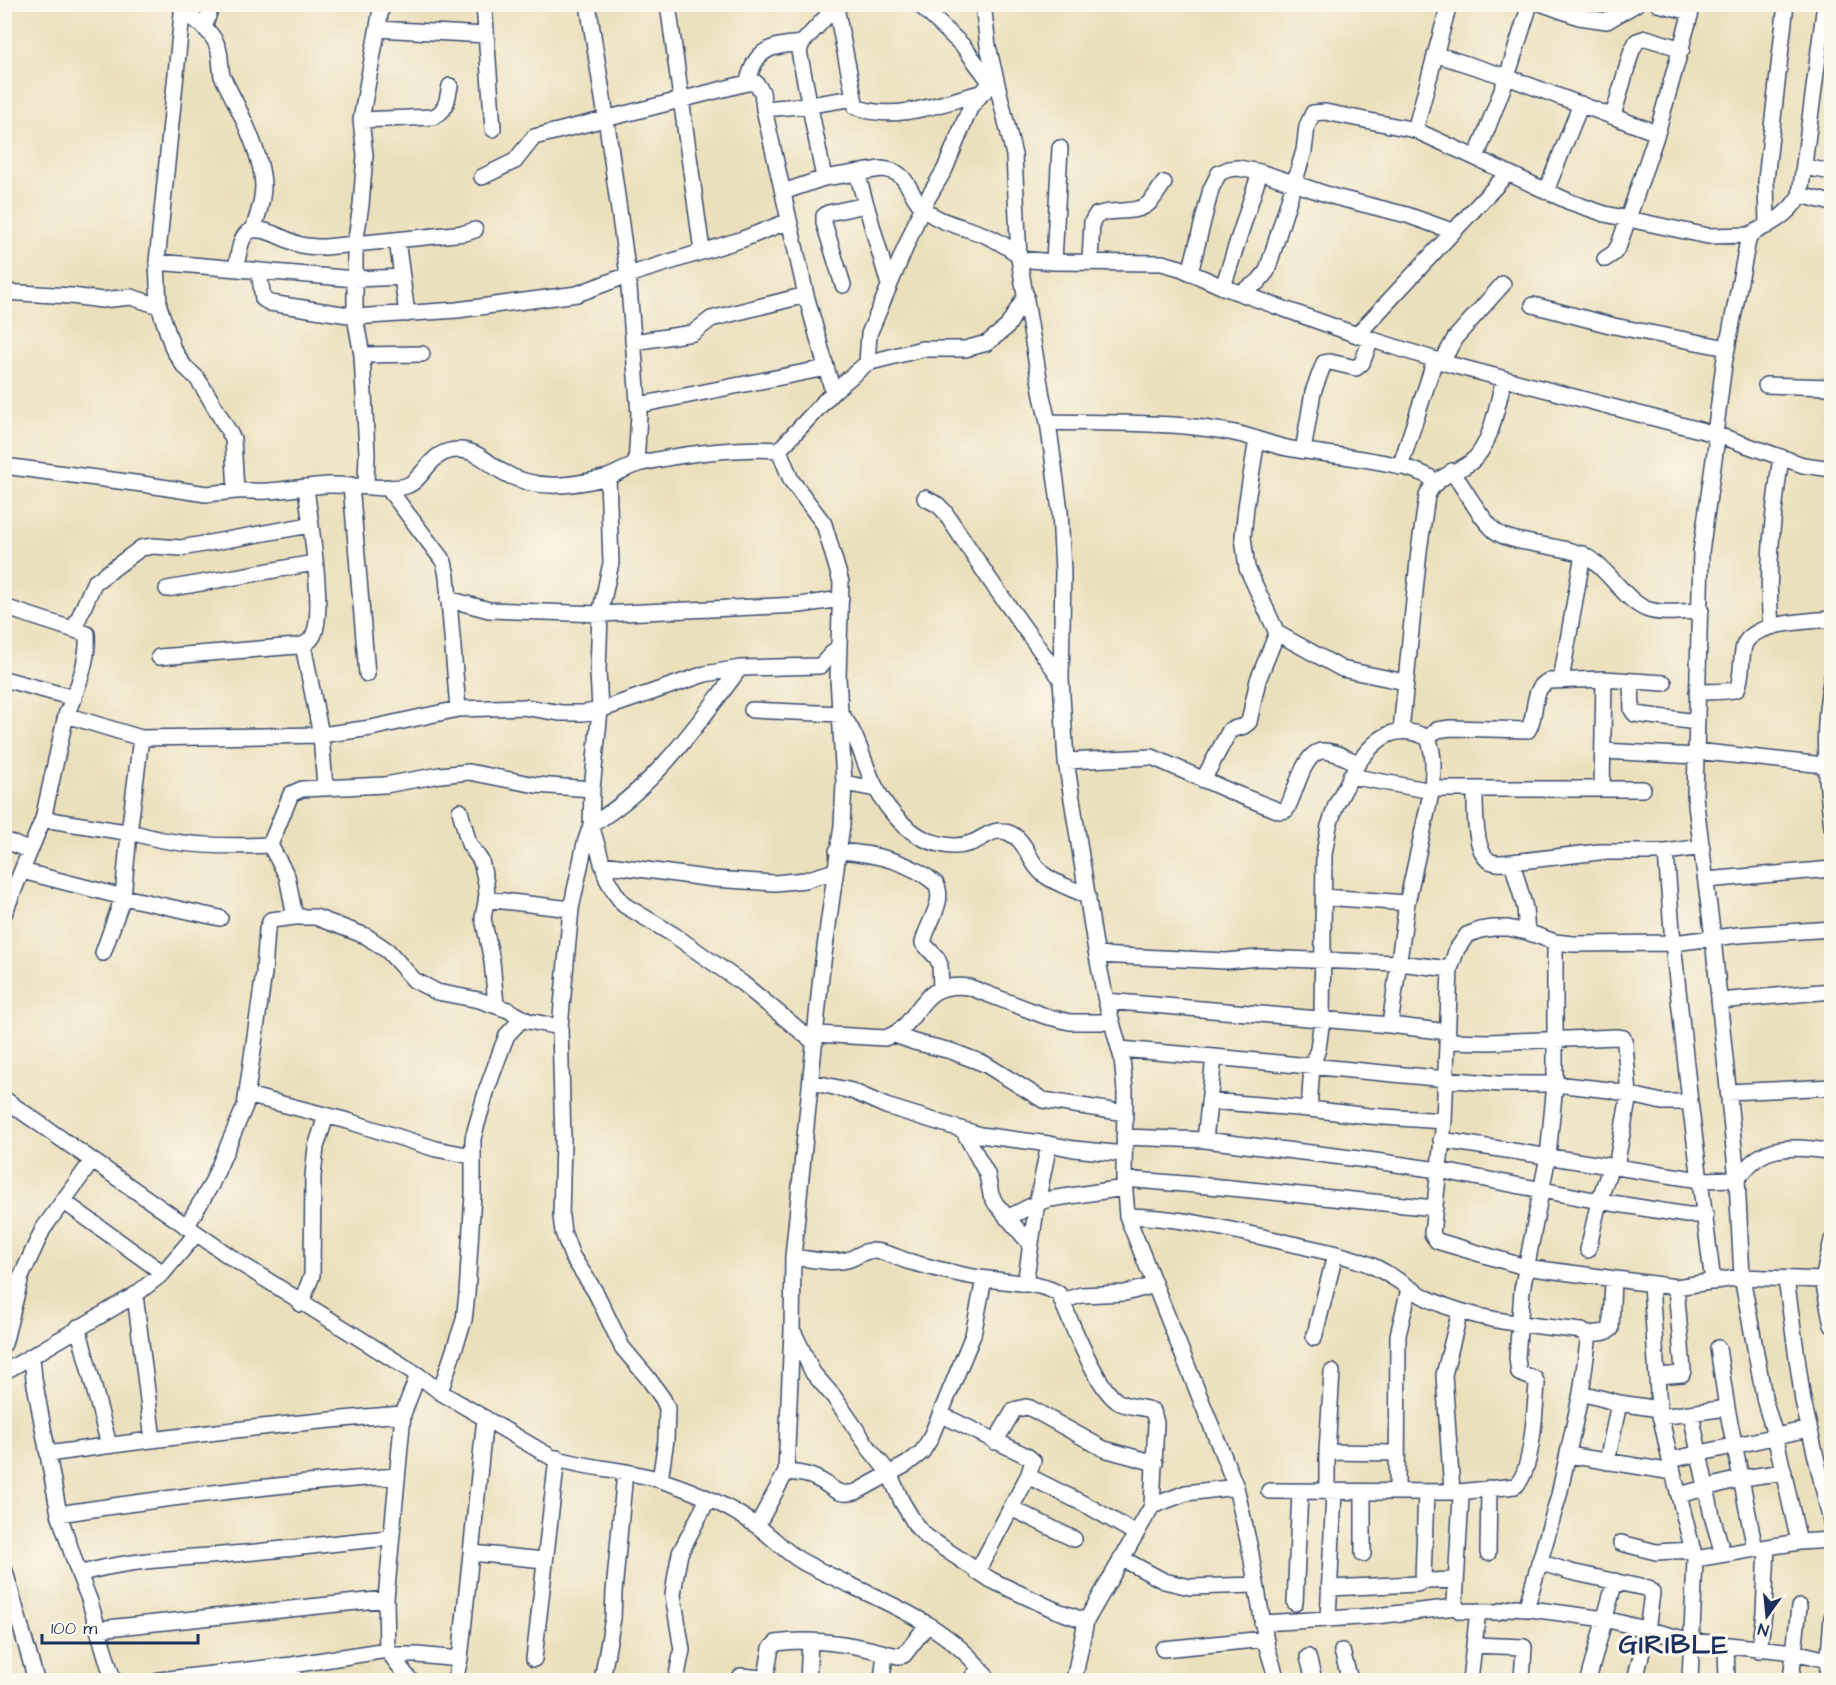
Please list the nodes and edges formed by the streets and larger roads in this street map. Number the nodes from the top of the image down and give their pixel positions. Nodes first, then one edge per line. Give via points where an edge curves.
1 (212, 4) edge
2 (382, 4) edge
3 (484, 4) edge
4 (588, 4) edge
5 (668, 4) edge
6 (919, 4) edge
7 (983, 4) edge
8 (1449, 4) edge
9 (1530, 4) edge
10 (1543, 4) edge
11 (1636, 4) edge
12 (1658, 4) edge
13 (1786, 4) edge
14 (1825, 4) edge
15 (837, 6) edge
16 (182, 7) edge
17 (1691, 8) edge
18 (204, 28) junction
19 (378, 29) junction
20 (486, 35) junction
21 (802, 43) junction
22 (1682, 48) junction
23 (1435, 54) junction
24 (1507, 77) junction
25 (747, 82) junction
26 (450, 86) dead end
27 (988, 87) junction
28 (1000, 97) junction
29 (854, 98) junction
30 (680, 100) junction
31 (1581, 104) junction
32 (810, 105) junction
33 (764, 108) junction
34 (1612, 116) junction
35 (606, 117) junction
36 (361, 120) junction
37 (493, 129) dead end
38 (1415, 130) junction
39 (1657, 133) junction
40 (1060, 148) dead end
41 (1476, 158) junction
42 (1804, 167) junction
43 (1260, 172) junction
44 (1832, 172) edge
45 (857, 173) junction
46 (1507, 174) junction
47 (482, 177) dead end
48 (824, 178) junction
49 (1164, 183) dead end
50 (1293, 184) junction
51 (1546, 191) junction
52 (783, 192) junction
53 (1800, 195) junction
54 (1832, 203) edge
55 (866, 205) junction
56 (922, 207) junction
57 (1627, 218) junction
58 (789, 221) junction
59 (1767, 226) junction
60 (253, 230) junction
61 (475, 230) dead end
62 (1452, 231) junction
63 (1749, 235) junction
64 (397, 240) junction
65 (355, 245) junction
66 (702, 251) junction
67 (1019, 257) junction
68 (1605, 259) dead end
69 (157, 262) junction
70 (1054, 262) junction
71 (1090, 262) junction
72 (236, 269) junction
73 (259, 271) junction
74 (1190, 273) junction
75 (628, 275) junction
76 (402, 277) junction
77 (355, 279) junction
78 (1503, 284) dead end
79 (843, 285) dead end
80 (889, 285) junction
81 (1223, 288) junction
82 (4, 292) edge
83 (1240, 293) junction
84 (806, 295) junction
85 (1026, 295) junction
86 (1533, 305) dead end
87 (159, 306) junction
88 (407, 314) junction
89 (355, 317) junction
90 (1364, 337) junction
91 (633, 342) junction
92 (1727, 348) junction
93 (422, 354) dead end
94 (362, 355) junction
95 (1438, 361) junction
96 (867, 363) junction
97 (826, 368) junction
98 (1504, 379) junction
99 (1766, 385) dead end
100 (1832, 387) edge
101 (833, 392) junction
102 (639, 405) junction
103 (1048, 422) junction
104 (1715, 434) junction
105 (1257, 439) junction
106 (779, 450) junction
107 (1304, 451) junction
108 (1780, 458) junction
109 (636, 465) junction
110 (4, 466) edge
111 (1400, 467) junction
112 (1832, 469) edge
113 (1452, 471) junction
114 (608, 477) junction
115 (1437, 483) junction
116 (358, 485) junction
117 (306, 487) junction
118 (387, 487) junction
119 (236, 491) junction
120 (925, 498) dead end
121 (310, 525) junction
122 (1583, 554) junction
123 (314, 564) junction
124 (167, 589) dead end
125 (448, 599) junction
126 (841, 599) junction
127 (4, 607) edge
128 (1701, 611) junction
129 (600, 614) junction
130 (1832, 619) edge
131 (1771, 627) junction
132 (74, 629) junction
133 (1278, 633) junction
134 (303, 645) junction
135 (838, 647) junction
136 (159, 657) dead end
137 (820, 666) junction
138 (740, 668) junction
139 (367, 674) dead end
140 (1832, 676) edge
141 (838, 677) junction
142 (4, 679) edge
143 (1061, 679) junction
144 (1604, 679) junction
145 (1561, 680) junction
146 (1631, 681) junction
147 (1405, 682) junction
148 (1664, 683) dead end
149 (1697, 692) junction
150 (74, 698) junction
151 (458, 709) junction
152 (600, 710) junction
153 (752, 710) dead end
154 (840, 714) junction
155 (66, 715) junction
156 (1697, 722) junction
157 (1401, 731) junction
158 (321, 735) junction
159 (141, 738) junction
160 (1428, 738) junction
161 (1603, 751) junction
162 (1696, 754) junction
163 (1066, 761) junction
164 (1824, 765) junction
165 (1354, 769) junction
166 (1203, 780) junction
167 (844, 783) junction
168 (325, 787) junction
169 (592, 789) junction
170 (876, 789) junction
171 (1475, 789) junction
172 (1602, 789) junction
173 (1643, 789) dead end
174 (1829, 789) edge
175 (1432, 790) junction
176 (460, 811) dead end
177 (43, 819) junction
178 (591, 825) junction
179 (1832, 826) edge
180 (129, 832) junction
181 (4, 840) edge
182 (270, 845) junction
183 (1702, 847) junction
184 (30, 851) junction
185 (837, 851) junction
186 (1666, 852) junction
187 (1512, 862) junction
188 (602, 864) junction
189 (1832, 869) edge
190 (22, 871) junction
191 (835, 871) junction
192 (1706, 880) junction
193 (1088, 896) junction
194 (123, 897) junction
195 (1324, 897) junction
196 (486, 899) junction
197 (1407, 903) junction
198 (571, 909) junction
199 (4, 914) edge
200 (295, 917) junction
201 (220, 918) dead end
202 (1832, 929) edge
203 (1527, 932) junction
204 (1713, 938) junction
205 (1555, 942) junction
206 (1672, 943) junction
207 (104, 953) dead end
208 (1097, 955) junction
209 (1323, 960) junction
210 (1399, 963) junction
211 (1450, 969) junction
212 (941, 988) junction
213 (1832, 991) edge
214 (1106, 1001) junction
215 (1719, 1001) junction
216 (496, 1005) junction
217 (522, 1019) junction
218 (1322, 1019) junction
219 (1112, 1022) junction
220 (1390, 1025) junction
221 (560, 1026) junction
222 (896, 1035) junction
223 (1448, 1037) junction
224 (816, 1039) junction
225 (1556, 1039) junction
226 (1120, 1049) junction
227 (1214, 1057) junction
228 (1312, 1066) junction
229 (1446, 1079) junction
230 (811, 1082) junction
231 (1555, 1084) junction
232 (1832, 1087) edge
233 (1728, 1092) junction
234 (247, 1095) junction
235 (1629, 1095) junction
236 (4, 1099) edge
237 (1209, 1101) junction
238 (1690, 1102) junction
239 (1309, 1109) junction
240 (1125, 1113) junction
241 (326, 1116) junction
242 (1444, 1121) junction
243 (963, 1130) junction
244 (1124, 1137) junction
245 (1205, 1140) junction
246 (1442, 1140) junction
247 (1049, 1144) junction
248 (1832, 1152) edge
249 (1124, 1154) junction
250 (472, 1156) junction
251 (1548, 1156) junction
252 (92, 1161) junction
253 (1613, 1166) junction
254 (1438, 1170) junction
255 (1737, 1179) junction
256 (1701, 1180) junction
257 (1124, 1183) junction
258 (1541, 1191) junction
259 (1599, 1201) junction
260 (63, 1202) junction
261 (1037, 1203) junction
262 (1435, 1208) junction
263 (1706, 1215) junction
264 (1127, 1216) junction
265 (1007, 1218) junction
266 (191, 1230) junction
267 (1832, 1240) edge
268 (1031, 1245) junction
269 (1588, 1250) dead end
270 (1335, 1254) junction
271 (793, 1257) junction
272 (1525, 1267) junction
273 (163, 1273) junction
274 (1742, 1277) junction
275 (984, 1279) junction
276 (1613, 1279) junction
277 (1786, 1279) junction
278 (1823, 1280) junction
279 (1713, 1282) junction
280 (1025, 1284) junction
281 (1651, 1284) junction
282 (1155, 1285) junction
283 (1676, 1287) junction
284 (1409, 1289) junction
285 (135, 1295) junction
286 (1062, 1301) junction
287 (301, 1304) junction
288 (1460, 1311) junction
289 (1520, 1324) junction
290 (1832, 1325) edge
291 (78, 1328) junction
292 (792, 1331) junction
293 (1587, 1335) junction
294 (1314, 1338) dead end
295 (4, 1344) edge
296 (1718, 1348) dead end
297 (32, 1356) junction
298 (4, 1372) edge
299 (1332, 1372) dead end
300 (418, 1375) junction
301 (1657, 1376) junction
302 (440, 1392) junction
303 (1581, 1393) junction
304 (1618, 1403) junction
305 (1728, 1408) junction
306 (1660, 1413) junction
307 (403, 1414) junction
308 (1691, 1414) junction
309 (942, 1415) junction
310 (484, 1418) junction
311 (1808, 1429) junction
312 (1775, 1435) junction
313 (153, 1440) junction
314 (995, 1442) junction
315 (1735, 1444) junction
316 (109, 1445) junction
317 (1327, 1452) junction
318 (1395, 1453) junction
319 (1699, 1453) junction
320 (48, 1454) junction
321 (1568, 1455) junction
322 (557, 1458) junction
323 (1607, 1462) junction
324 (1155, 1463) junction
325 (1671, 1466) junction
326 (625, 1472) junction
327 (786, 1472) junction
328 (1784, 1472) junction
329 (890, 1473) junction
330 (397, 1476) junction
331 (1028, 1476) junction
332 (1743, 1478) junction
333 (660, 1480) junction
334 (1236, 1487) junction
335 (1489, 1488) junction
336 (1707, 1488) junction
337 (1269, 1491) dead end
338 (1300, 1492) junction
339 (1330, 1492) junction
340 (1397, 1492) junction
341 (1426, 1492) junction
342 (1455, 1492) junction
343 (1363, 1493) junction
344 (1679, 1495) junction
345 (708, 1499) junction
346 (1152, 1506) junction
347 (1011, 1508) junction
348 (59, 1514) junction
349 (757, 1526) junction
350 (1832, 1526) edge
351 (1135, 1533) junction
352 (391, 1538) junction
353 (1074, 1539) dead end
354 (1832, 1540) edge
355 (1799, 1542) junction
356 (1621, 1543) dead end
357 (1761, 1548) junction
358 (471, 1553) junction
359 (1488, 1553) dead end
360 (1363, 1554) dead end
361 (1694, 1554) junction
362 (1723, 1554) junction
363 (1121, 1558) junction
364 (544, 1560) junction
365 (1539, 1562) junction
366 (4, 1568) edge
367 (977, 1572) junction
368 (78, 1574) junction
369 (1423, 1578) junction
370 (1456, 1581) junction
371 (1615, 1581) junction
372 (1256, 1585) junction
373 (1330, 1588) junction
374 (386, 1599) junction
375 (1295, 1603) dead end
376 (1799, 1607) dead end
377 (1456, 1608) junction
378 (1526, 1609) junction
379 (1478, 1611) junction
380 (1832, 1617) edge
381 (1605, 1618) junction
382 (1328, 1619) junction
383 (1086, 1621) junction
384 (928, 1623) junction
385 (1262, 1623) junction
386 (98, 1629) junction
387 (1647, 1630) junction
388 (1265, 1639) junction
389 (1692, 1641) junction
390 (810, 1642) junction
391 (1474, 1645) junction
392 (1726, 1645) junction
393 (1163, 1649) dead end
394 (1759, 1650) junction
395 (1342, 1651) dead end
396 (1794, 1652) junction
397 (389, 1653) junction
398 (885, 1653) junction
399 (1308, 1657) dead end
400 (460, 1659) junction
401 (534, 1659) dead end
402 (1830, 1661) edge
403 (292, 1665) junction
404 (985, 1674) edge
405 (36, 1680) edge
406 (113, 1680) edge
407 (159, 1680) edge
408 (294, 1680) edge
409 (410, 1680) edge
410 (455, 1680) edge
411 (602, 1680) edge
412 (676, 1680) edge
413 (738, 1680) edge
414 (808, 1680) edge
415 (882, 1680) edge
416 (970, 1680) edge
417 (1074, 1680) edge
418 (1277, 1680) edge
419 (1314, 1680) edge
420 (1350, 1680) edge
421 (1470, 1680) edge
422 (1522, 1680) edge
423 (1588, 1680) edge
424 (1635, 1680) edge
425 (1690, 1680) edge
426 (1727, 1680) edge
427 (1791, 1680) edge
428 (1827, 1680) edge

1 - 18 street
2 - 19 street
3 - 20 street
4 - 35 street
5 - 30 street
6 - 27 street via 964,47
7 - 28 street
8 - 23 street
9 - 24 street
10 - 11 street via 1580,17 1607,21
12 - 17 street
13 - 59 street via 1766,180
14 - 42 street
15 - 21 street
15 - 29 street
16 - 18 street
16 - 69 street
17 - 22 street
18 - 60 street via 219,50 222,76 261,168 262,197
19 - 20 street
19 - 36 street
20 - 37 street
21 - 25 street via 767,51 757,59
21 - 32 street via 799,51
22 - 34 street via 1646,38 1637,41
22 - 39 street
23 - 24 street
23 - 38 street
24 - 31 street
24 - 41 street
25 - 30 street
25 - 33 street via 756,83 762,92
26 - 36 street via 442,113 433,117
27 - 28 street
27 - 29 street via 901,113 866,111 856,106
27 - 56 street via 970,108 945,170
28 - 67 street via 1014,155
29 - 32 street
30 - 35 street
30 - 66 street
31 - 34 street
31 - 51 street
32 - 33 street
32 - 48 street
33 - 52 street
34 - 39 street
35 - 47 street via 534,137 515,161
35 - 75 street
36 - 65 street via 365,155
38 - 41 street
38 - 50 street via 1313,113
39 - 57 street
40 - 70 street
41 - 46 street
42 - 44 street
42 - 53 street
43 - 50 street
43 - 74 street via 1238,168 1219,173 1211,189
43 - 81 street
45 - 48 street
45 - 55 street
45 - 56 street via 896,171
46 - 51 street
46 - 62 street
48 - 52 street
49 - 71 street via 1142,208 1096,214
50 - 62 street
50 - 83 street via 1267,271
51 - 57 street via 1605,214
52 - 58 street
53 - 54 street
53 - 59 street via 1790,210
55 - 79 street via 824,216
55 - 80 street
56 - 67 street via 939,218 988,236
56 - 80 street
57 - 63 street via 1714,237
57 - 68 street via 1619,245
58 - 66 street via 744,240
58 - 84 street
59 - 63 street
60 - 65 street via 269,231 305,246
60 - 72 street via 243,238
61 - 64 street
62 - 90 street
63 - 92 street
64 - 65 street
64 - 76 street
65 - 77 street
66 - 75 street
67 - 70 street
67 - 85 street
69 - 72 street
69 - 87 street
70 - 71 street
71 - 74 street via 1162,263
72 - 73 street
73 - 77 street
73 - 89 street via 263,299 270,303
74 - 81 street
75 - 88 street via 577,294
75 - 91 street
76 - 77 street
76 - 88 street
77 - 89 street
78 - 95 street
80 - 96 street via 869,334
81 - 83 street
82 - 87 street via 102,300 131,297
83 - 90 street
84 - 91 street via 711,319 693,333
84 - 97 street
85 - 96 street via 1007,327 987,343 965,349 922,349
85 - 103 street
86 - 92 street
87 - 119 street via 173,349 197,378 233,439
88 - 89 street
89 - 94 street
90 - 95 street
90 - 107 street via 1362,363 1356,368 1324,363 1313,392
91 - 102 street
92 - 104 street
93 - 94 street
94 - 116 street via 367,453
95 - 98 street
95 - 111 street
96 - 101 street
97 - 101 street
97 - 102 street
98 - 104 street
98 - 113 street via 1486,444 1471,463
99 - 100 street
101 - 106 street
102 - 109 street
103 - 105 street via 1184,426
103 - 143 street via 1062,540
104 - 108 street
104 - 128 street via 1701,552
105 - 107 street
105 - 133 street via 1246,507 1246,568
106 - 109 street via 723,451
106 - 126 street via 790,480 824,524 841,582
107 - 111 street
108 - 112 street
108 - 131 street via 1769,553
109 - 114 street
110 - 119 street via 206,494
111 - 115 street via 1420,472
113 - 115 street
113 - 122 street via 1496,532
114 - 118 street via 573,486 548,486 521,480 484,457 459,450 434,459 407,486
114 - 129 street via 611,563
115 - 147 street via 1430,488 1425,505
116 - 117 street
116 - 118 street
116 - 139 street
117 - 119 street
117 - 121 street
118 - 125 street via 444,562
120 - 143 street via 944,511
121 - 123 street
121 - 132 street via 181,548 141,548 94,583
122 - 128 street via 1643,608
122 - 145 street
123 - 124 street
123 - 134 street via 318,617 313,636
125 - 129 street via 489,610
125 - 151 street
126 - 129 street via 800,605
126 - 135 street
127 - 132 street
128 - 149 street
129 - 152 street
130 - 131 street
131 - 149 street via 1755,633 1745,645 1737,689
132 - 150 street via 87,634 87,645
133 - 147 street via 1342,669
133 - 166 street via 1258,680 1249,722 1230,730
134 - 136 street
134 - 158 street
135 - 137 street
135 - 141 street
137 - 138 street
137 - 141 street
138 - 152 street via 678,682
138 - 178 street via 683,743 635,794
140 - 164 street via 1827,697
141 - 154 street
142 - 150 street
143 - 163 street
144 - 145 street
144 - 146 street
144 - 161 street
145 - 160 street via 1541,684 1528,730 1450,728 1437,730
146 - 148 street
146 - 156 street via 1635,714
147 - 157 street
149 - 156 street
150 - 155 street
151 - 152 street via 524,707 561,713
151 - 158 street
152 - 169 street
153 - 154 street
154 - 167 street
154 - 170 street via 857,739
155 - 159 street
155 - 177 street
156 - 162 street
157 - 160 street via 1417,732
157 - 165 street via 1392,732 1369,748
158 - 159 street
158 - 168 street
159 - 180 street
160 - 175 street via 1434,764
161 - 162 street
161 - 172 street
162 - 164 street
162 - 183 street via 1695,796
163 - 166 street via 1152,757
163 - 193 street
164 - 174 street
165 - 166 street via 1326,752 1316,754 1298,778 1287,810 1282,811
165 - 175 street
165 - 195 street via 1329,826 1324,854
167 - 170 street
167 - 185 street
168 - 169 street via 385,785 469,772 536,785
168 - 182 street via 291,794
169 - 178 street
170 - 193 street via 899,820 925,840 959,847 995,831 1011,833 1022,842 1033,865 1044,876
171 - 172 street
171 - 175 street
171 - 187 street via 1480,850 1491,862
172 - 173 street
174 - 179 street
175 - 197 street
176 - 196 street via 469,844 481,861
177 - 180 street
177 - 184 street
178 - 188 street
178 - 198 street
180 - 182 street via 231,847
180 - 194 street
181 - 184 street
182 - 200 street via 287,876
183 - 186 street
183 - 192 street
184 - 190 street
185 - 191 street
185 - 212 street via 899,863 936,884 938,903 923,943 940,965
186 - 187 street via 1599,852
186 - 206 street
187 - 203 street via 1525,908
188 - 191 street via 775,883 806,880
188 - 224 street via 624,905 674,935
189 - 192 street
190 - 194 street
190 - 199 street
191 - 224 street
192 - 204 street
193 - 208 street
194 - 201 street
194 - 207 street
195 - 197 street
195 - 209 street
196 - 198 street
196 - 216 street via 483,918
197 - 210 street
198 - 221 street
200 - 216 street via 315,917 366,936 388,951 414,980 437,992
200 - 234 street via 271,920 267,929
202 - 204 street
203 - 205 street
203 - 211 street via 1493,928 1467,935
204 - 206 street
204 - 215 street
205 - 206 street
205 - 225 street
206 - 238 street
208 - 209 street
208 - 214 street
209 - 210 street
209 - 218 street
210 - 211 street
210 - 220 street
211 - 223 street
212 - 219 street via 969,987 1070,1022
212 - 222 street via 933,992
213 - 215 street
214 - 218 street
214 - 219 street
215 - 233 street
216 - 217 street
217 - 221 street
217 - 250 street via 502,1045 478,1117
218 - 220 street
218 - 228 street
219 - 226 street
220 - 223 street
221 - 333 street via 563,1232 622,1347 667,1408
222 - 224 street
222 - 240 street via 985,1064 1043,1100
223 - 225 street via 1490,1042
223 - 229 street
224 - 230 street
225 - 231 street
225 - 235 street via 1623,1038
226 - 227 street
226 - 240 street
227 - 228 street
227 - 237 street
228 - 229 street
228 - 239 street
229 - 231 street
229 - 242 street
230 - 243 street via 852,1091
230 - 271 street
231 - 235 street
231 - 251 street
232 - 233 street
233 - 255 street
234 - 241 street
234 - 266 street via 242,1115
235 - 238 street via 1662,1102
235 - 253 street
236 - 252 street
237 - 239 street
237 - 245 street
238 - 256 street
239 - 242 street
240 - 244 street
241 - 250 street
241 - 287 street via 316,1147 313,1176 312,1275
242 - 246 street
243 - 247 street
243 - 265 street via 987,1174 991,1195
244 - 245 street
244 - 249 street
245 - 254 street
246 - 251 street
246 - 254 street
247 - 249 street
247 - 261 street
248 - 255 street via 1775,1150 1761,1155
249 - 257 street
250 - 302 street via 464,1320
251 - 253 street
251 - 258 street
252 - 260 street
252 - 266 street
253 - 256 street
253 - 259 street
254 - 258 street
254 - 262 street
255 - 256 street
255 - 274 street
256 - 263 street
257 - 261 street
257 - 262 street via 1220,1186
257 - 264 street
258 - 259 street
258 - 272 street
259 - 263 street
259 - 269 street
260 - 273 street
260 - 295 street via 43,1229 21,1277
261 - 265 street
261 - 268 street
262 - 272 street via 1432,1234 1437,1241
263 - 279 street
264 - 270 street via 1170,1218
264 - 282 street
265 - 268 street
266 - 273 street
266 - 287 street
267 - 278 street
268 - 280 street
270 - 284 street via 1370,1264
270 - 294 street
271 - 275 street via 838,1261 849,1260 864,1251 878,1251
271 - 292 street
272 - 276 street
272 - 289 street
273 - 285 street
274 - 277 street
274 - 279 street
274 - 312 street via 1765,1402
275 - 280 street
275 - 309 street via 973,1335
276 - 281 street
276 - 293 street via 1611,1329
277 - 278 street
277 - 311 street
278 - 290 street
279 - 283 street
280 - 286 street via 1055,1291
281 - 283 street
281 - 301 street
282 - 286 street via 1125,1293 1081,1294
282 - 334 street
283 - 301 street via 1683,1370 1682,1374
284 - 288 street
284 - 318 street via 1398,1335
285 - 291 street
285 - 313 street
286 - 324 street via 1104,1388 1118,1402 1153,1411
287 - 300 street
288 - 289 street
288 - 342 street via 1444,1375
289 - 293 street via 1582,1331
289 - 335 street via 1519,1373 1535,1379 1537,1384 1530,1452 1520,1482
291 - 297 street
291 - 316 street
292 - 327 street
292 - 329 street via 813,1373
293 - 303 street
296 - 305 street
297 - 298 street
297 - 320 street
299 - 317 street
300 - 302 street
300 - 307 street
301 - 306 street
302 - 310 street
303 - 304 street
303 - 321 street
304 - 306 street
304 - 323 street
305 - 308 street
305 - 315 street
306 - 308 street
306 - 325 street
307 - 313 street
307 - 330 street
308 - 319 street
309 - 314 street
309 - 329 street via 921,1452
310 - 322 street
310 - 358 street
311 - 312 street
311 - 350 street
312 - 315 street
312 - 328 street
313 - 316 street
314 - 324 street via 1014,1410 1026,1407 1104,1449
314 - 331 street via 1032,1460
315 - 319 street
315 - 332 street
316 - 320 street
317 - 318 street
317 - 339 street
318 - 340 street
319 - 325 street
319 - 336 street
320 - 348 street
321 - 323 street
321 - 365 street
322 - 326 street
322 - 364 street
323 - 325 street
324 - 346 street
325 - 344 street
326 - 333 street
326 - 411 street via 613,1618
327 - 329 street via 818,1479 844,1494
327 - 349 street
328 - 332 street
328 - 355 street
329 - 367 street via 917,1527
330 - 348 street via 310,1481
330 - 352 street
331 - 347 street
331 - 351 street
332 - 336 street
332 - 357 street
333 - 345 street
334 - 346 street via 1186,1493
334 - 372 street
335 - 342 street
335 - 359 street
336 - 344 street
336 - 362 street
337 - 338 street
338 - 339 street
338 - 375 street
339 - 343 street
339 - 373 street
340 - 341 street
340 - 343 street
341 - 342 street
341 - 369 street
342 - 370 street via 1461,1497
343 - 360 street
344 - 361 street
345 - 349 street
345 - 412 street via 680,1553 676,1574 673,1595 682,1650
346 - 351 street
347 - 353 street
347 - 367 street
348 - 368 street
349 - 384 street via 802,1561
351 - 363 street
352 - 368 street via 159,1559
352 - 374 street
354 - 355 street
355 - 357 street
356 - 361 street via 1656,1552
357 - 362 street
357 - 394 street via 1764,1613
358 - 364 street
358 - 400 street
361 - 362 street
361 - 389 street
363 - 372 street via 1164,1581 1190,1587
363 - 383 street
364 - 401 street
365 - 371 street
365 - 378 street
366 - 405 street
367 - 383 street
368 - 386 street
369 - 370 street
369 - 373 street via 1417,1584
370 - 377 street
371 - 381 street
371 - 387 street via 1652,1593
372 - 385 street
373 - 382 street
374 - 386 street
374 - 397 street
376 - 396 street
377 - 379 street
377 - 382 street
378 - 379 street
378 - 381 street
379 - 391 street
380 - 402 street
381 - 387 street
381 - 423 street
382 - 385 street
383 - 417 street
384 - 398 street via 904,1655
384 - 404 street
385 - 388 street
386 - 406 street
387 - 389 street
387 - 424 street
388 - 393 street
388 - 418 street
389 - 392 street
389 - 425 street
390 - 398 street via 865,1647
390 - 413 street via 774,1644 766,1676 741,1676
390 - 414 street
391 - 421 street
391 - 422 street via 1524,1647
392 - 394 street
392 - 426 street
394 - 396 street
395 - 420 street
396 - 402 street
396 - 427 street
397 - 400 street
397 - 403 street
397 - 409 street
398 - 415 street
399 - 419 street
400 - 410 street
402 - 428 street
403 - 407 street
403 - 408 street
404 - 416 street

